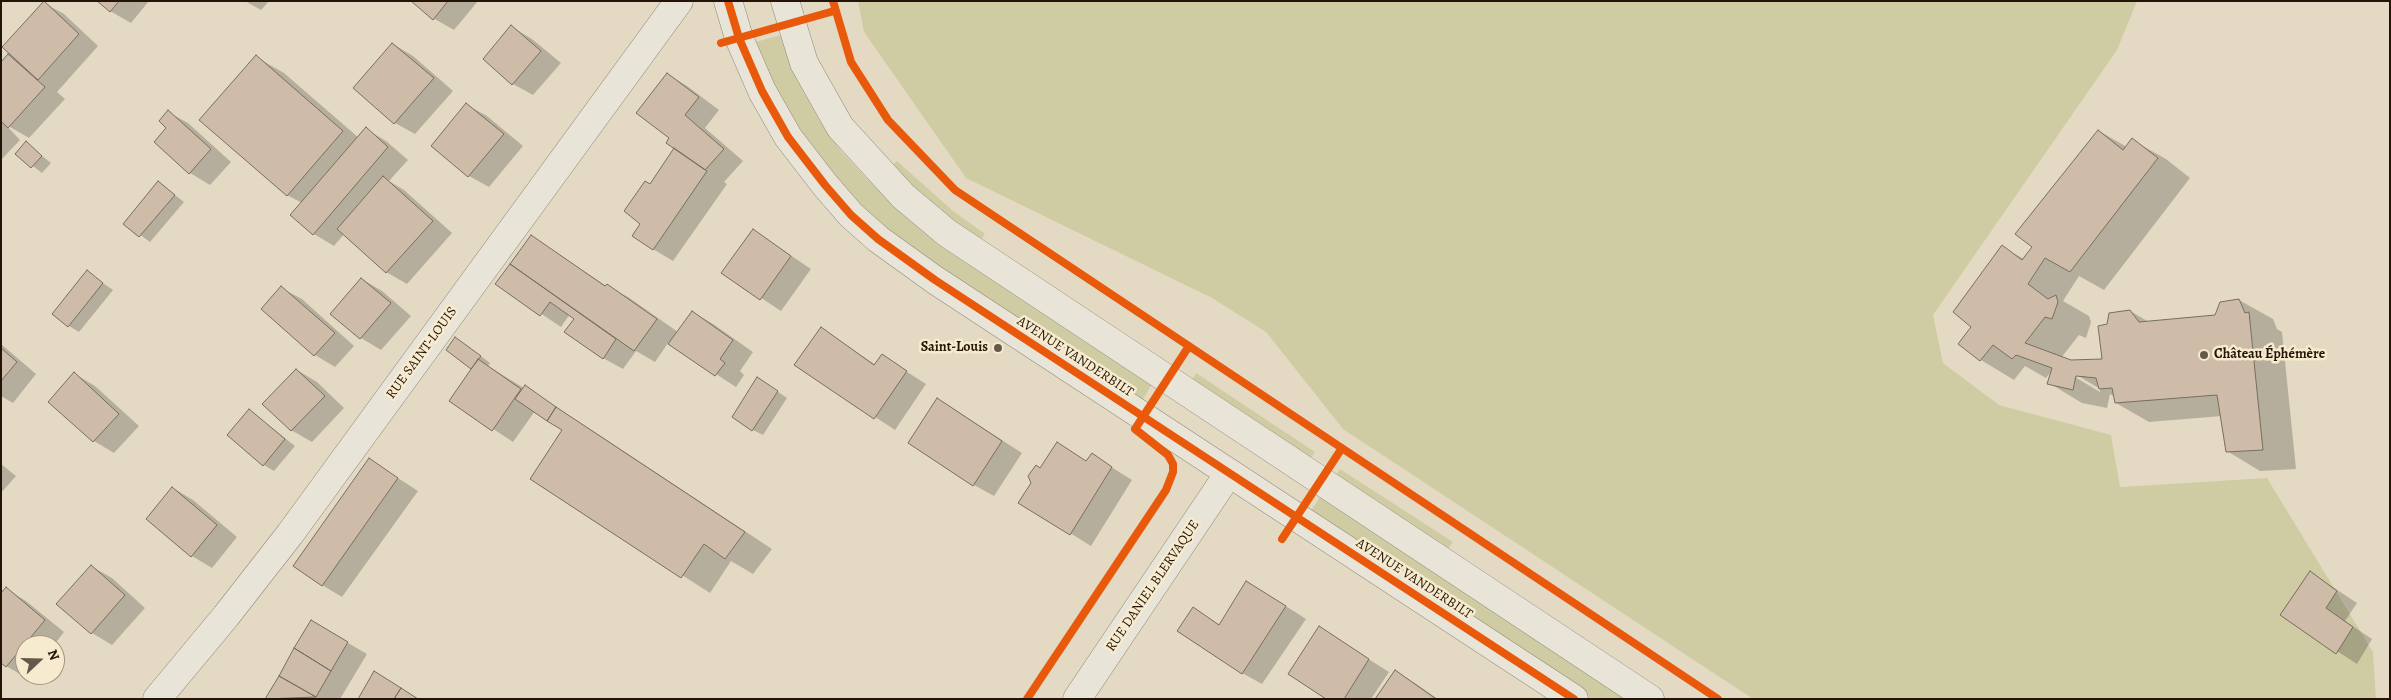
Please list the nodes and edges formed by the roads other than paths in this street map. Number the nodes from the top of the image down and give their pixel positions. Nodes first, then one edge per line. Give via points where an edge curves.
1 (679, 1) edge
2 (728, 1) edge
3 (785, 1) edge
4 (1229, 473) junction
5 (157, 699) edge
6 (1077, 699) edge
7 (1574, 699) edge
8 (1650, 699) edge

1 - 5 street, RUE SAINT-LOUIS via 290,534
2 - 4 street, AVENUE VANDERBILT via 739,38 771,106 804,158 851,215 935,280
3 - 8 street via 804,63 840,127 903,196 947,233
4 - 6 street, RUE DANIEL BLERVAQUE
4 - 7 street, AVENUE VANDERBILT

